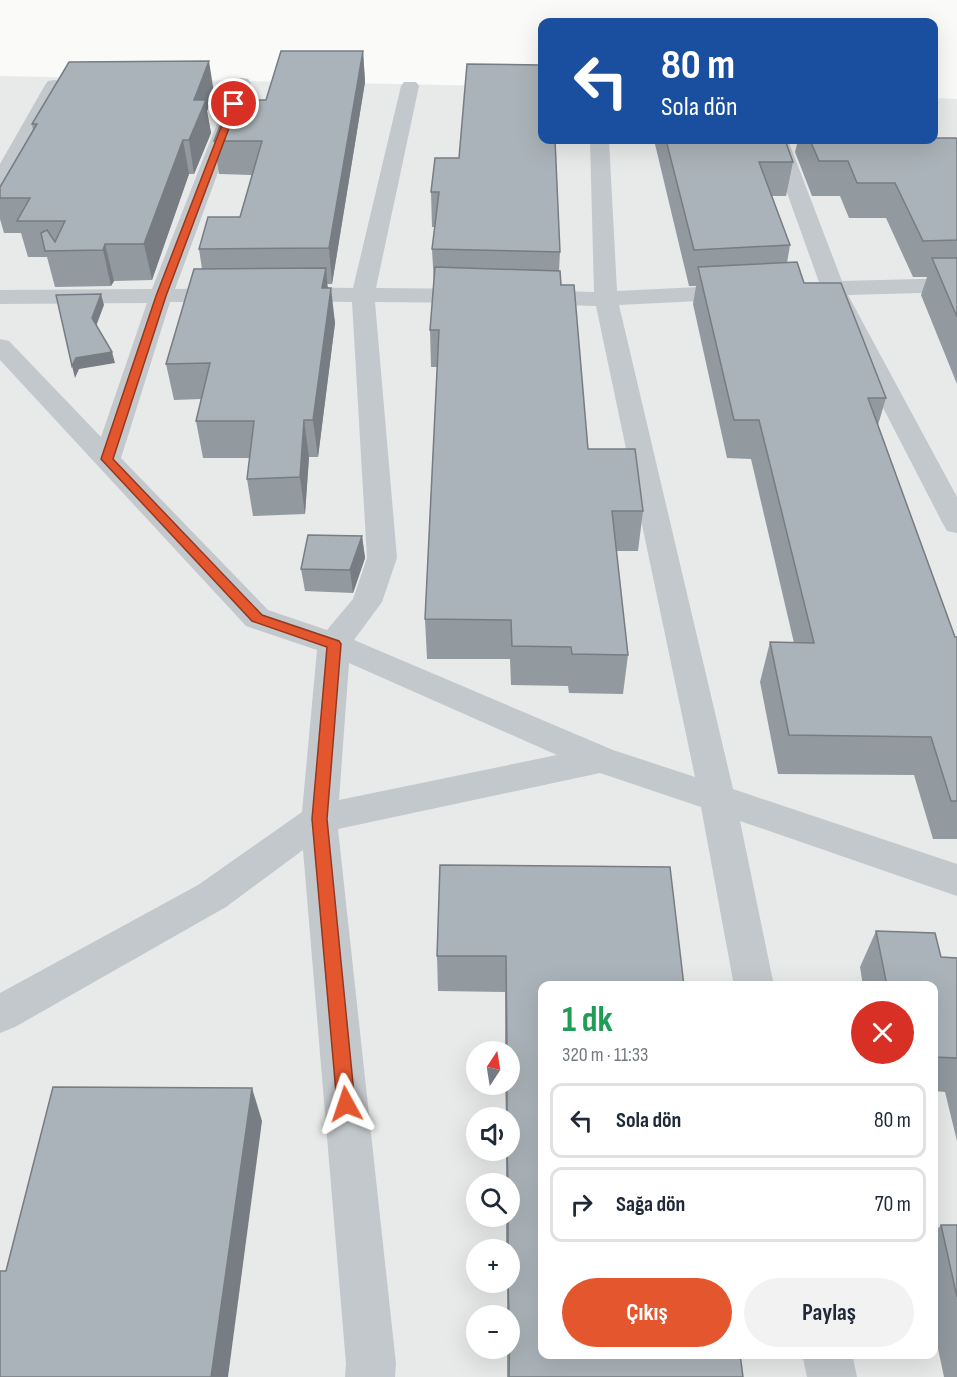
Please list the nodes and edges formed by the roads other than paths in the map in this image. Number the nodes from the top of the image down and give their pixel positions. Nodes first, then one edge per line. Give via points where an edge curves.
1 (242, 83) dead end
2 (54, 85) edge
3 (410, 86) dead end
4 (600, 144) edge
5 (780, 144) edge
6 (0, 181) edge
7 (957, 285) edge
8 (834, 288) junction
9 (363, 293) junction
10 (161, 296) junction
11 (0, 297) edge
12 (606, 299) junction
13 (0, 346) edge
14 (107, 459) junction
15 (957, 524) edge
16 (334, 644) junction
17 (601, 759) junction
18 (717, 798) junction
19 (319, 819) junction
20 (957, 880) edge
21 (753, 981) edge
22 (0, 1014) edge
23 (828, 1359) edge
24 (370, 1377) edge
25 (832, 1377) edge

1 - 10 street
2 - 6 street
3 - 9 street
4 - 12 street
5 - 8 street
7 - 8 street
8 - 12 street
8 - 15 street
9 - 10 street
9 - 12 street
9 - 16 street via 382,558 367,602
10 - 11 street
10 - 14 street
12 - 18 street
13 - 14 street
14 - 16 street via 257,618
16 - 17 street
16 - 19 street
17 - 18 street
17 - 19 street
18 - 20 street
18 - 21 street
19 - 22 street via 212,896
19 - 24 street
23 - 25 street

